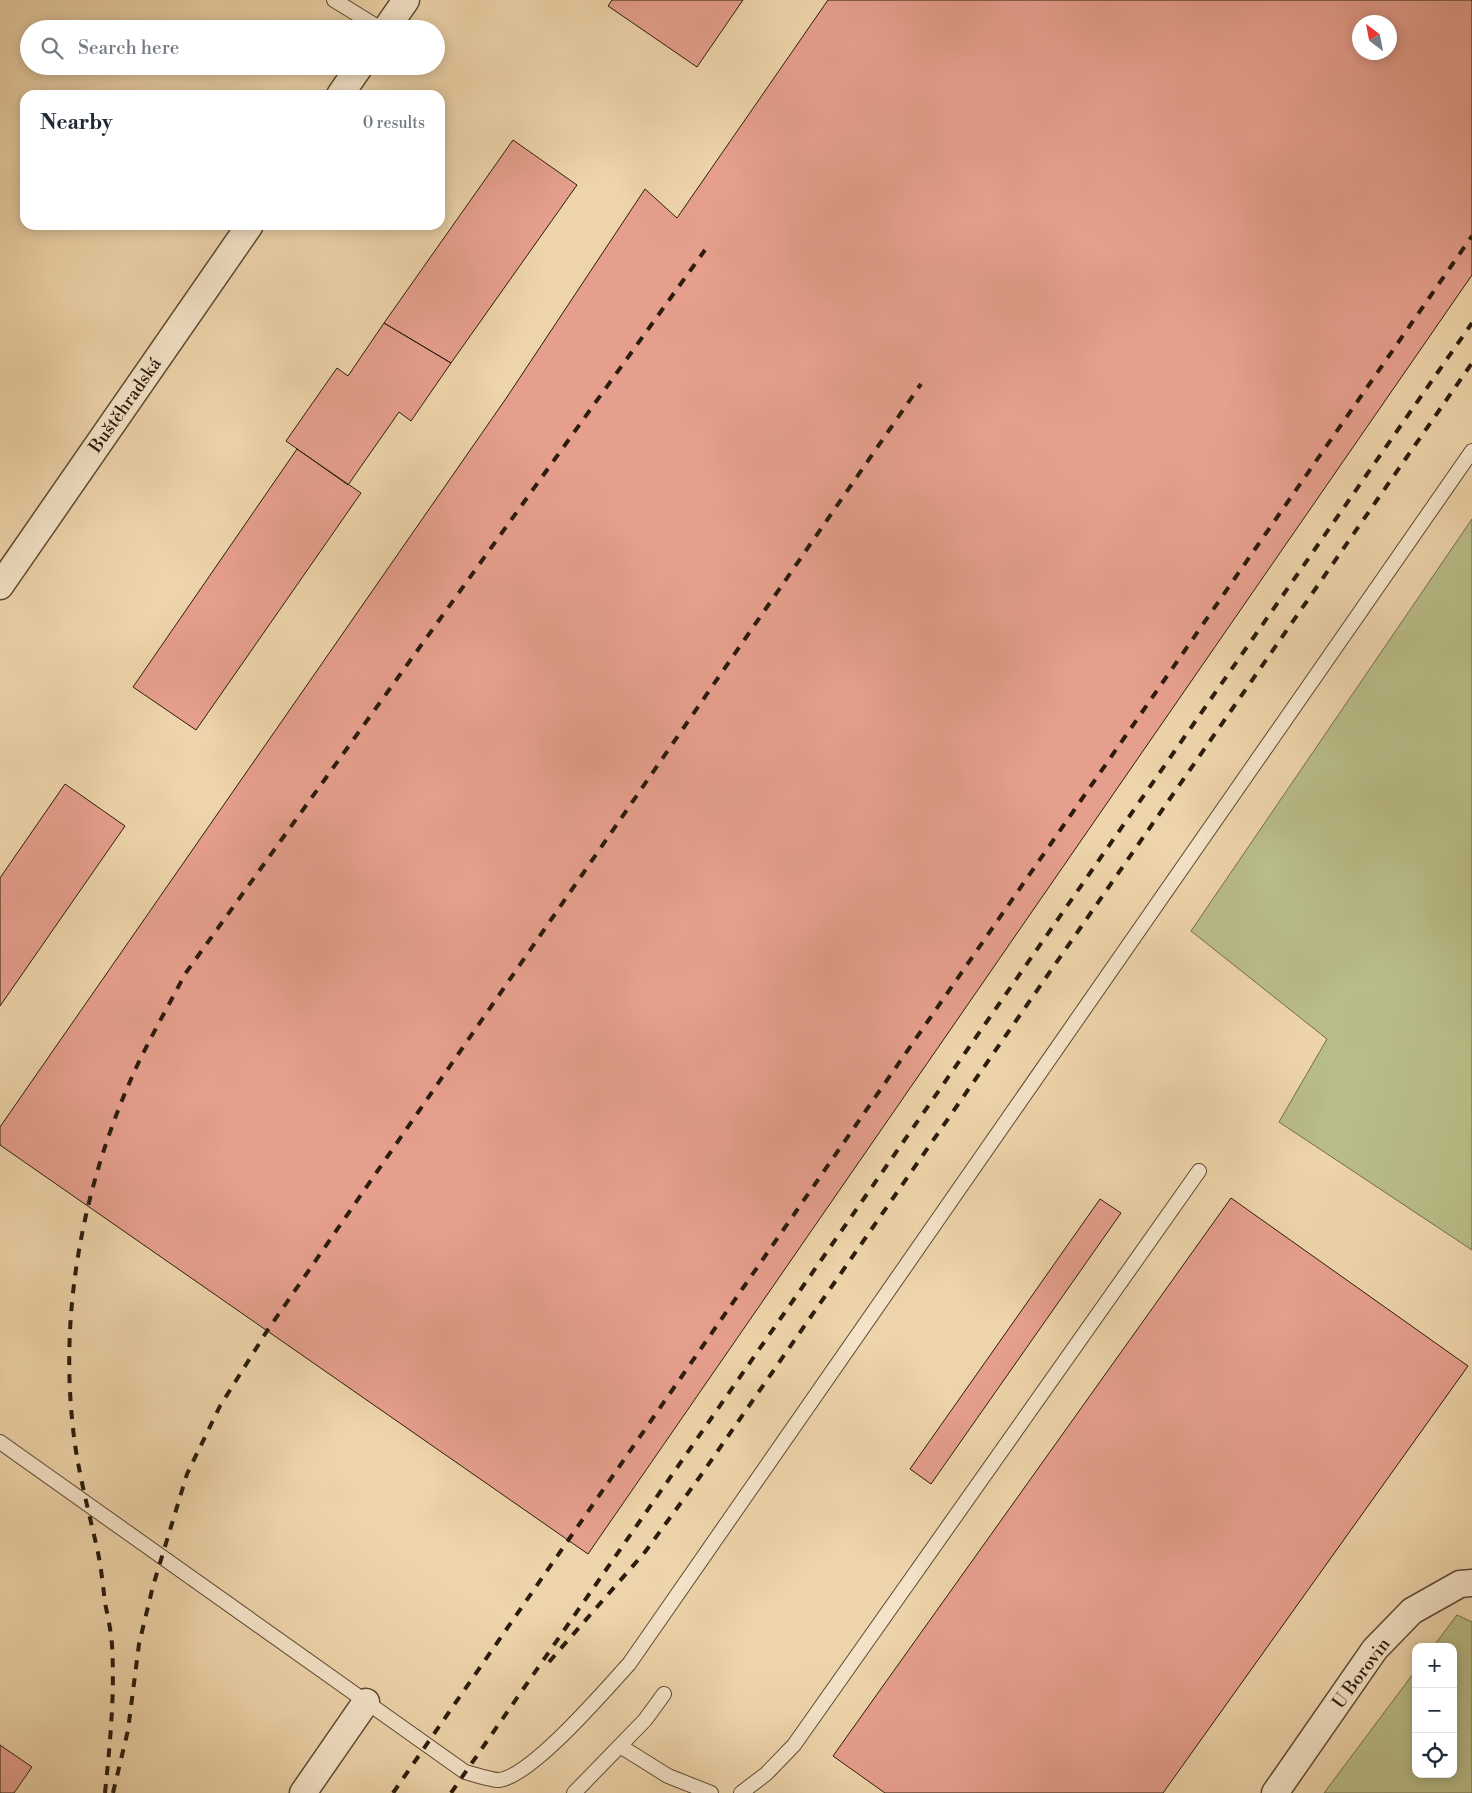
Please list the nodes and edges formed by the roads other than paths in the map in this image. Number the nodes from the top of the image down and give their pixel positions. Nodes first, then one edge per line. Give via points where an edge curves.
1 (334, 0) edge
2 (406, 0) edge
3 (366, 20) edge
4 (392, 20) edge
5 (354, 75) edge
6 (343, 90) edge
7 (247, 230) edge
8 (1472, 451) edge
9 (0, 586) edge
10 (1199, 1171) dead end
11 (0, 1442) edge
12 (1472, 1583) edge
13 (664, 1694) dead end
14 (366, 1702) junction
15 (620, 1746) junction
16 (303, 1793) edge
17 (574, 1793) edge
18 (711, 1793) edge
19 (741, 1793) edge
20 (1275, 1793) edge

1 - 3 lane
2 - 4 street
5 - 6 street
7 - 9 street, Buštěhradská
8 - 14 lane via 629,1664 564,1733 522,1770 498,1780 465,1772
10 - 19 lane via 794,1745 766,1774
11 - 14 lane
12 - 20 street, U Borovin via 1460,1584 1412,1611 1375,1649
13 - 15 lane
14 - 16 street
15 - 17 lane
15 - 18 lane via 668,1776

